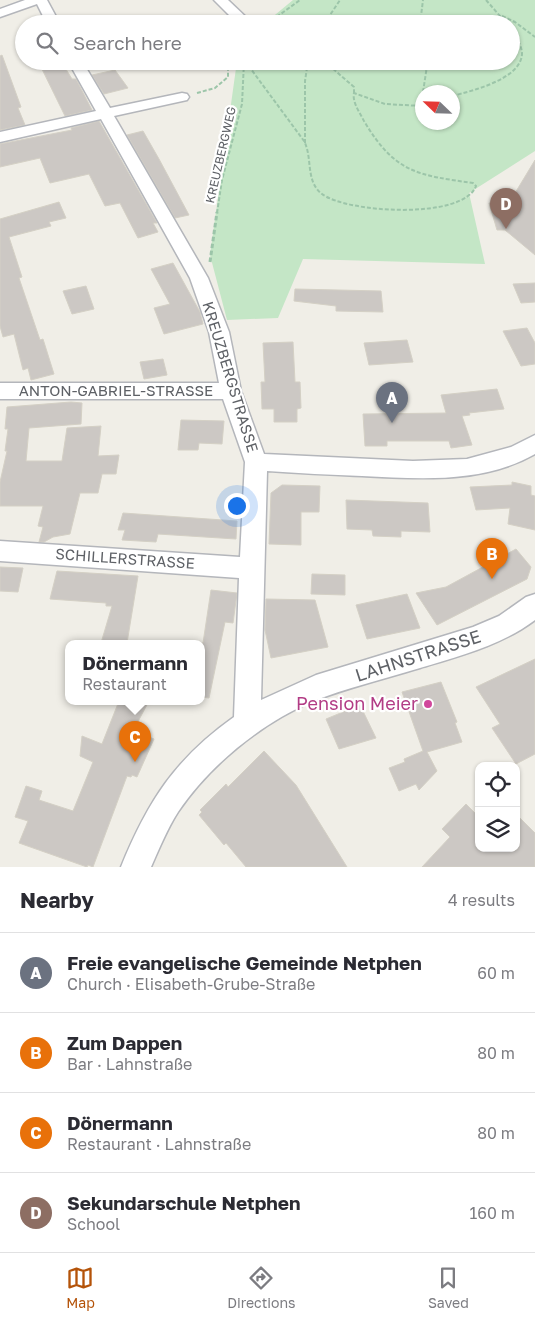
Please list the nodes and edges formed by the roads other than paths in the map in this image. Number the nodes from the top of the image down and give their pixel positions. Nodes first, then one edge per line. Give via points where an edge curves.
1 (39, 0) edge
2 (220, 0) edge
3 (0, 13) edge
4 (48, 15) edge
5 (237, 15) edge
6 (80, 70) edge
7 (182, 97) road end
8 (105, 115) junction
9 (0, 138) edge
10 (0, 391) edge
11 (231, 391) junction
12 (535, 444) edge
13 (256, 462) junction
14 (0, 550) edge
15 (251, 568) junction
16 (535, 605) edge
17 (247, 725) junction
18 (136, 867) edge

1 - 3 street
1 - 4 street
2 - 5 street
6 - 8 street, KREUZBERGSTRASSE
7 - 8 street
8 - 9 street
8 - 11 street, KREUZBERGSTRASSE via 199,278 219,332
10 - 11 street, ANTON-GABRIEL-STRASSE
11 - 13 street, KREUZBERGSTRASSE
12 - 13 street via 517,454 468,468 414,470
13 - 15 street, KREUZBERGSTRASSE
14 - 15 street, SCHILLERSTRASSE
15 - 17 street, KREUZBERGSTRASSE
16 - 17 street, LAHNSTRASSE via 518,619 496,630 285,701
17 - 18 street, LAHNSTRASSE via 212,753 167,804

